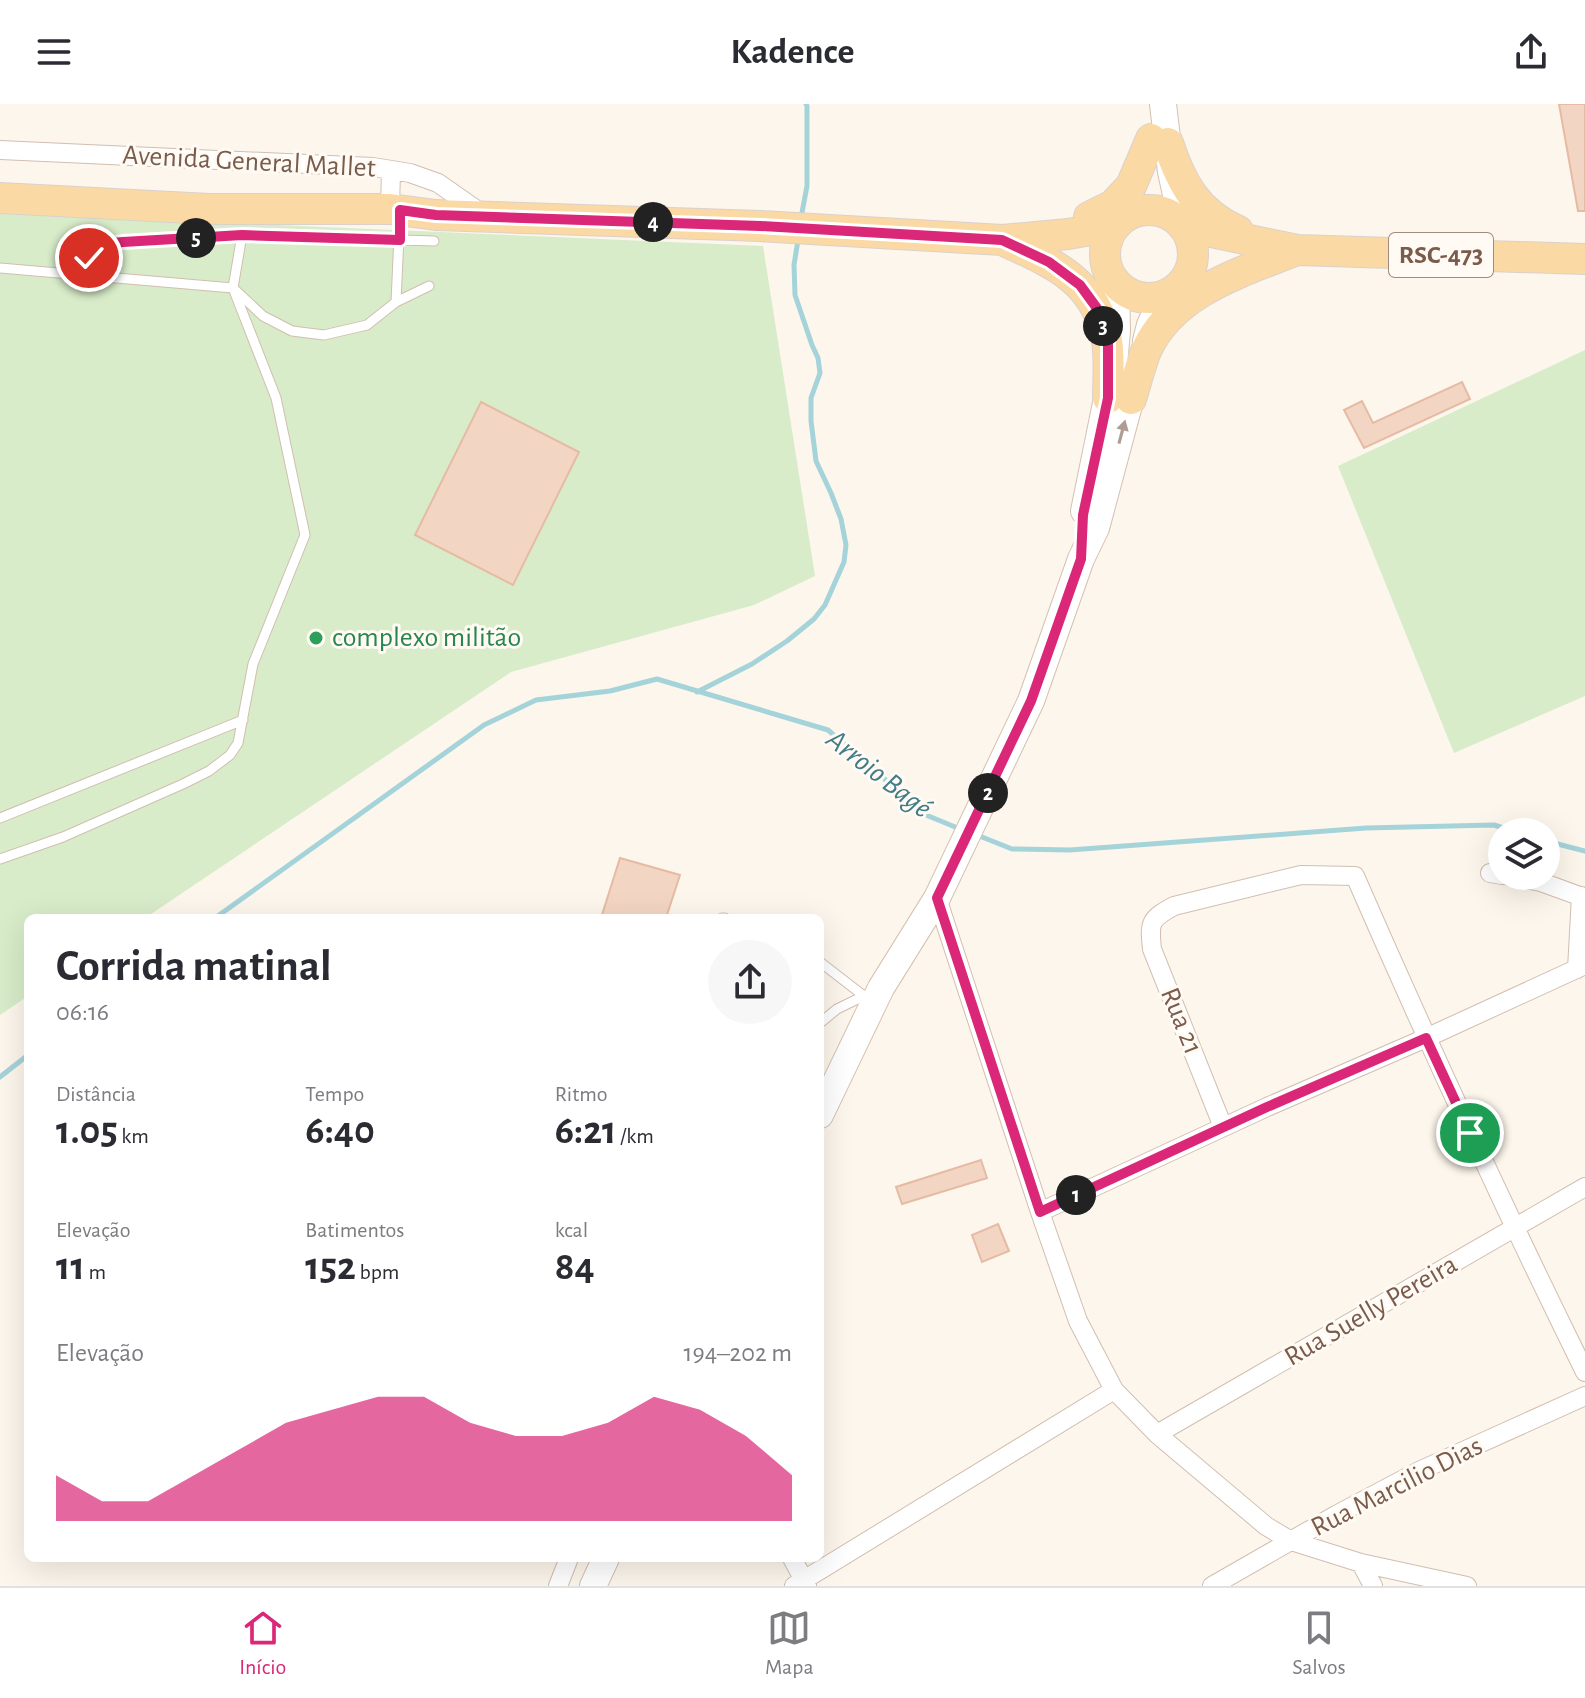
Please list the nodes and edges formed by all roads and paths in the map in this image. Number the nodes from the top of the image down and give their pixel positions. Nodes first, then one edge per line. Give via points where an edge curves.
1 (1161, 104) edge
2 (1160, 141) junction
3 (0, 150) edge
4 (391, 170) junction
5 (0, 198) edge
6 (486, 216) junction
7 (1125, 217) junction
8 (396, 220) junction
9 (1183, 226) junction
10 (242, 235) junction
11 (1002, 240) junction
12 (434, 241) dead end
13 (1297, 250) junction
14 (1585, 259) edge
15 (0, 268) edge
16 (85, 274) junction
17 (1116, 282) junction
18 (429, 286) dead end
19 (233, 288) junction
20 (1168, 293) junction
21 (396, 302) junction
22 (1119, 398) junction
23 (243, 720) junction
24 (0, 818) edge
25 (0, 859) edge
26 (941, 889) junction
27 (1560, 889) edge
28 (1583, 897) edge
29 (824, 964) edge
30 (1581, 967) edge
31 (872, 992) junction
32 (824, 1020) edge
33 (1426, 1038) junction
34 (824, 1106) edge
35 (1223, 1127) junction
36 (1585, 1187) edge
37 (1040, 1212) junction
38 (1514, 1228) junction
39 (1585, 1372) edge
40 (1114, 1390) junction
41 (1585, 1396) edge
42 (1157, 1434) junction
43 (1291, 1541) junction
44 (567, 1562) edge
45 (604, 1562) edge
46 (793, 1562) edge
47 (1361, 1563) junction
48 (801, 1584) edge
49 (558, 1586) edge
50 (593, 1586) edge
51 (1212, 1586) edge
52 (1373, 1586) edge
53 (1467, 1586) edge

1 - 2 main road
2 - 7 main road
2 - 9 main road
2 - 11 main road via 1113,205 1075,225
2 - 13 main road via 1195,200 1227,226
3 - 4 street, Avenida General Mallet
4 - 6 street, Avenida General Mallet via 438,183
4 - 8 street
5 - 8 main road
6 - 8 main road
6 - 11 main road
7 - 9 main road via 1156,210
7 - 11 main road via 1096,229
7 - 17 main road via 1107,242 1106,263
8 - 10 lane
8 - 12 lane
8 - 21 lane
9 - 13 main road, RSC-473
9 - 20 main road via 1192,244 1191,266
10 - 16 lane via 109,243 89,258
10 - 19 lane
11 - 17 main road
11 - 22 main road via 1049,262 1080,285 1099,311
13 - 14 main road, RSC-473
13 - 20 main road, RSC-473
13 - 22 main road via 1198,293 1167,319
15 - 16 lane
16 - 19 lane
17 - 20 main road via 1143,297
17 - 22 main road
18 - 21 lane
19 - 21 lane via 263,316 292,331 324,335 367,325
19 - 23 lane via 276,398 305,535 253,664
20 - 22 main road
22 - 26 main road via 1096,528 1031,701
23 - 24 lane
23 - 25 lane via 238,743 209,771 63,837
26 - 31 main road
26 - 37 street
27 - 28 street
28 - 30 street
29 - 31 lane
30 - 33 street
31 - 32 lane
31 - 34 main road
33 - 35 street
33 - 35 street, Rua 21 via 1355,876 1301,875 1174,906 1157,915 1150,929 1152,949
33 - 38 street
35 - 37 street
36 - 38 street, Rua Suelly Pereira
37 - 40 street via 1078,1321
38 - 39 street
38 - 42 street, Rua Suelly Pereira
40 - 42 street
40 - 48 street
41 - 43 street, Rua Marcilio Dias via 1419,1471
42 - 43 street
43 - 47 street
43 - 51 street, Rua Marcilio Dias
44 - 49 street
45 - 50 main road
46 - 48 street
47 - 52 street
47 - 53 street

